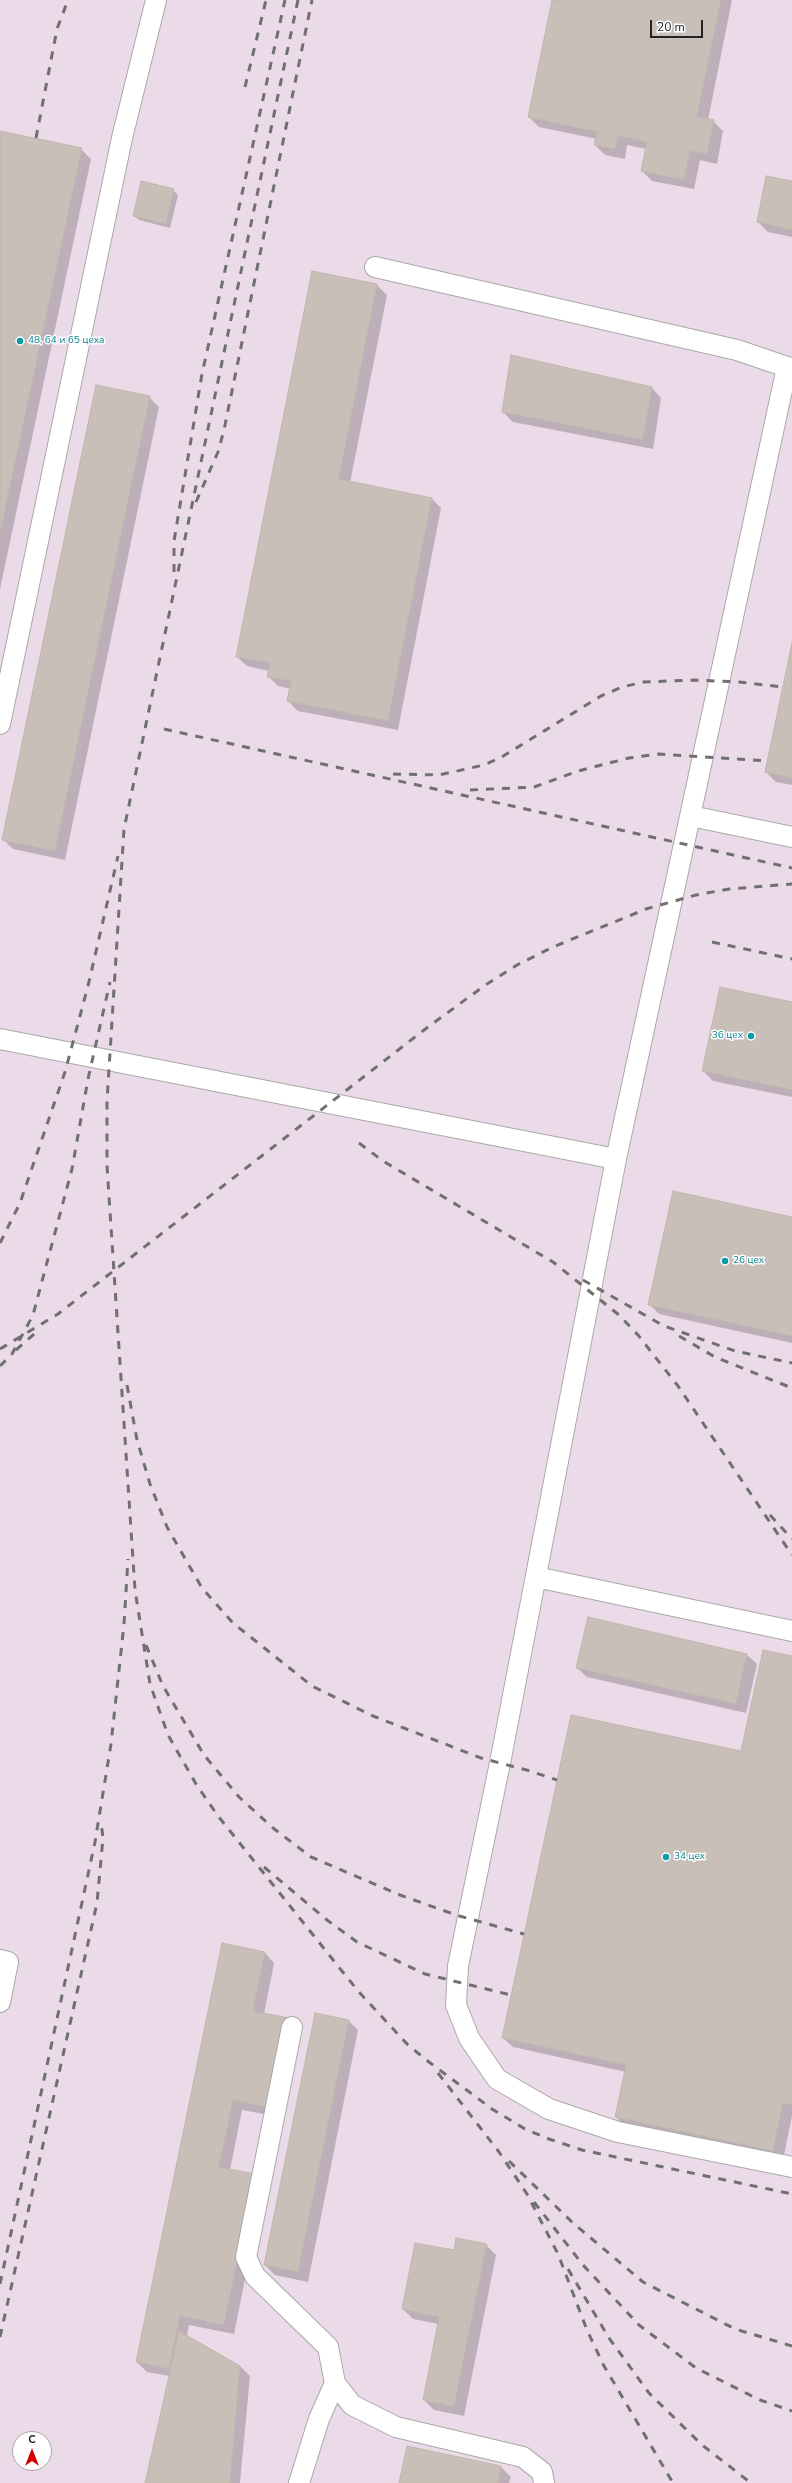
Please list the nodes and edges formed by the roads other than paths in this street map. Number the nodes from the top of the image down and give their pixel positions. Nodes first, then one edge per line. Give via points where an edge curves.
1 (156, 0) edge
2 (375, 267) dead end
3 (789, 367) edge
4 (0, 724) edge
5 (692, 816) junction
6 (792, 836) edge
7 (0, 1039) edge
8 (616, 1158) junction
9 (536, 1577) junction
10 (792, 1631) edge
11 (0, 1960) edge
12 (0, 2002) edge
13 (292, 2027) dead end
14 (792, 2167) edge
15 (335, 2383) junction
16 (299, 2483) edge
17 (544, 2483) edge

1 - 4 lane via 122,138
2 - 3 lane via 737,350
3 - 5 lane
5 - 6 lane
5 - 8 lane
7 - 8 lane
8 - 9 lane
9 - 10 lane
9 - 14 lane via 458,1966 456,2005 469,2038 497,2079 549,2109 618,2132
11 - 12 lane via 8,1962
13 - 15 lane via 246,2257 255,2276 328,2347
15 - 16 lane via 319,2419
15 - 17 lane via 352,2405 396,2427 523,2456 542,2472

